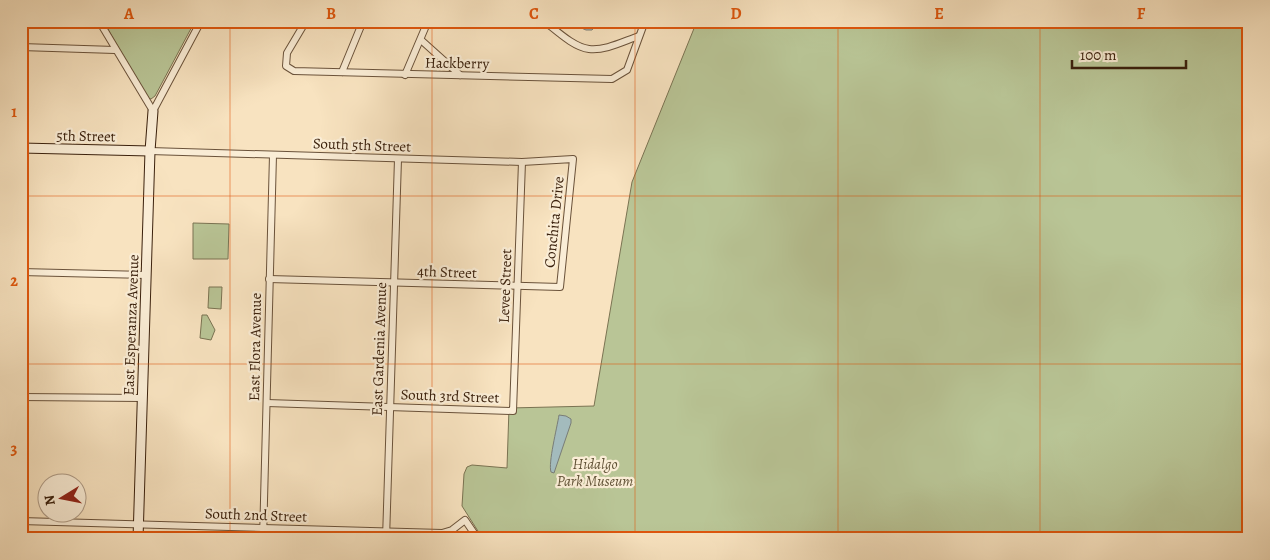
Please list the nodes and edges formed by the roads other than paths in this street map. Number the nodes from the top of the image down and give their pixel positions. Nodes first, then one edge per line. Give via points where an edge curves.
1 (98, 21) edge
2 (201, 21) edge
3 (306, 21) edge
4 (363, 21) edge
5 (428, 21) edge
6 (544, 21) edge
7 (645, 21) edge
8 (639, 36) junction
9 (421, 40) junction
10 (21, 47) edge
11 (115, 50) junction
12 (342, 72) junction
13 (405, 75) junction
14 (460, 75) junction
15 (153, 111) junction
16 (23, 148) edge
17 (150, 151) junction
18 (273, 155) junction
19 (398, 159) junction
20 (573, 159) joint
21 (522, 162) junction
22 (21, 252) edge
23 (21, 272) edge
24 (146, 275) junction
25 (269, 279) junction
26 (394, 283) junction
27 (518, 287) junction
28 (560, 287) joint
29 (21, 397) edge
30 (142, 398) junction
31 (267, 403) junction
32 (390, 407) junction
33 (513, 411) joint
34 (21, 521) edge
35 (139, 523) junction
36 (263, 529) junction
37 (387, 535) edge
38 (138, 539) edge
39 (263, 539) edge
40 (478, 539) edge

1 - 11 street
2 - 15 street
3 - 12 street, Hackberry via 288,53 286,66 294,71
4 - 12 street
5 - 9 street
6 - 8 street via 588,49 606,47
7 - 8 street
8 - 14 street, Hackberry via 627,70 612,79
9 - 13 street
9 - 14 street
10 - 11 street
11 - 15 street
12 - 13 street, Hackberry
13 - 14 street, Hackberry
15 - 17 street, East Esperanza Avenue
16 - 17 street, 5th Street
16 - 22 street
17 - 18 street, South 5th Street
17 - 24 street, East Esperanza Avenue
18 - 19 street, South 5th Street
18 - 25 street, East Flora Avenue
19 - 21 street, South 5th Street
19 - 26 street, East Gardenia Avenue
20 - 21 street, South 5th Street
20 - 28 street, Conchita Drive
21 - 27 street, Levee Street
23 - 24 street
24 - 30 street, East Esperanza Avenue
25 - 26 street, 4th Street
25 - 31 street, East Flora Avenue
26 - 27 street, 4th Street
26 - 32 street, East Gardenia Avenue
27 - 28 street, 4th Street
27 - 33 street, Levee Street
29 - 30 street
30 - 35 street, East Esperanza Avenue
31 - 32 street, South 3rd Street
31 - 36 street, East Flora Avenue
32 - 33 street, South 3rd Street
32 - 37 street, East Gardenia Avenue
34 - 35 street, South 2nd Street
35 - 36 street, South 2nd Street
35 - 38 street, East Esperanza Avenue
36 - 37 street, South 2nd Street
36 - 39 street, East Flora Avenue
37 - 40 street, South 2nd Street via 446,532 465,520

